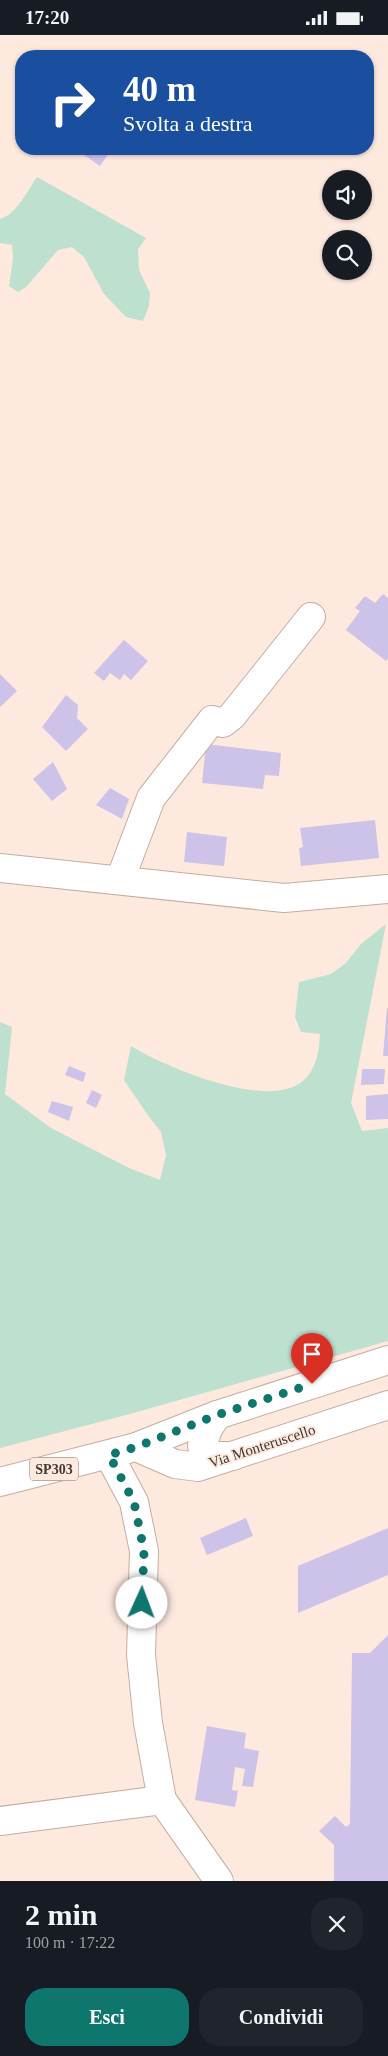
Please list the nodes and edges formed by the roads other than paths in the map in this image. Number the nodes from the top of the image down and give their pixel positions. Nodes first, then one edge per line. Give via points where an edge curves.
1 (311, 617) dead end
2 (0, 868) edge
3 (120, 881) junction
4 (388, 889) edge
5 (388, 1360) edge
6 (388, 1405) edge
7 (217, 1415) junction
8 (136, 1447) junction
9 (109, 1455) junction
10 (235, 1456) junction
11 (0, 1482) edge
12 (162, 1800) junction
13 (0, 1821) edge
14 (219, 1881) edge

1 - 3 street via 232,716 224,723 212,719 151,798
2 - 3 street
3 - 4 street via 284,898
5 - 7 street, SP303
6 - 10 street, Via Monteruscello
7 - 8 street, SP303
7 - 10 street via 202,1446 206,1453 215,1456
8 - 9 street, SP303
8 - 10 street, Via Monteruscello via 175,1463 198,1467
9 - 11 street, SP303
9 - 12 street via 134,1502 144,1551 141,1655 148,1723
12 - 13 street
12 - 14 street

